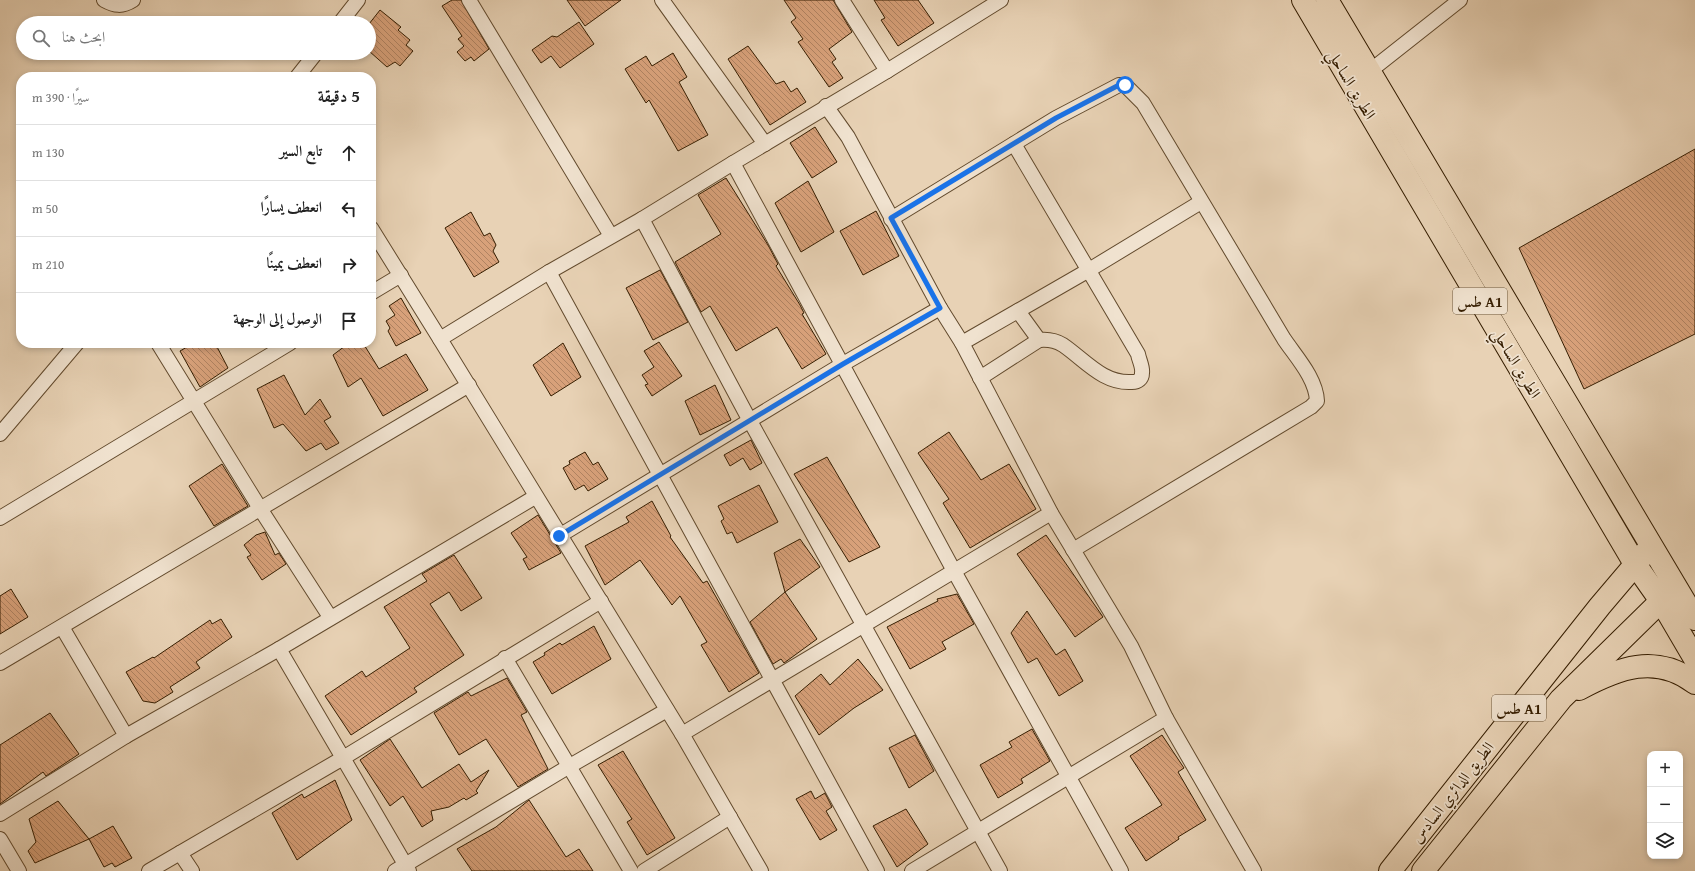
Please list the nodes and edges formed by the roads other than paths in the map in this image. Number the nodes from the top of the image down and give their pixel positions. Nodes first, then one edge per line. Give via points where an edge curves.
1 (104, 0) edge
2 (133, 0) edge
3 (358, 0) edge
4 (469, 0) edge
5 (662, 0) edge
6 (842, 0) edge
7 (1001, 0) edge
8 (1303, 0) edge
9 (1327, 0) edge
10 (1460, 0) edge
11 (345, 16) edge
12 (310, 60) edge
13 (887, 71) junction
14 (1370, 71) junction
15 (301, 72) edge
16 (826, 106) junction
17 (765, 144) junction
18 (1014, 144) junction
19 (733, 163) junction
20 (1201, 202) junction
21 (642, 218) junction
22 (891, 218) junction
23 (376, 236) edge
24 (611, 236) junction
25 (1089, 270) junction
26 (550, 272) junction
27 (401, 275) junction
28 (376, 290) edge
29 (940, 308) junction
30 (1018, 311) junction
31 (440, 339) junction
32 (1039, 340) junction
33 (962, 343) junction
34 (73, 348) edge
35 (161, 348) edge
36 (282, 348) edge
37 (843, 364) junction
38 (980, 378) junction
39 (469, 385) junction
40 (194, 401) junction
41 (750, 421) junction
42 (0, 434) edge
43 (661, 474) junction
44 (535, 496) junction
45 (261, 510) junction
46 (1051, 513) junction
47 (0, 518) edge
48 (559, 536) junction
49 (1650, 546) junction
50 (1073, 550) junction
51 (1635, 564) junction
52 (1663, 566) junction
53 (954, 571) junction
54 (1660, 600) junction
55 (601, 601) junction
56 (330, 617) junction
57 (1695, 619) edge
58 (863, 626) junction
59 (62, 628) junction
60 (279, 649) junction
61 (505, 658) junction
62 (1695, 659) edge
63 (0, 663) edge
64 (772, 681) junction
65 (1695, 683) edge
66 (1534, 689) junction
67 (1561, 699) junction
68 (667, 710) junction
69 (1166, 718) junction
70 (682, 734) junction
71 (126, 736) junction
72 (343, 758) junction
73 (568, 767) junction
74 (1069, 777) junction
75 (0, 814) edge
76 (730, 817) junction
77 (978, 831) junction
78 (0, 839) edge
79 (180, 853) junction
80 (403, 869) edge
81 (19, 871) edge
82 (149, 871) edge
83 (192, 871) edge
84 (631, 871) edge
85 (644, 871) edge
86 (761, 871) edge
87 (877, 871) edge
88 (912, 871) edge
89 (1000, 871) edge
90 (1121, 871) edge
91 (1254, 871) edge
92 (1390, 871) edge
93 (1423, 871) edge

1 - 2 street via 112,5 124,6
3 - 11 street
4 - 24 street
5 - 17 street
6 - 13 street
7 - 13 street
8 - 51 highway, الطريق الساحلي / طس A1
9 - 14 highway, الطريق الساحلي / طس A1
10 - 14 street
12 - 15 street
13 - 16 street
14 - 49 highway, الطريق الساحلي / طس A1
16 - 17 street
16 - 22 street via 848,137
17 - 19 street
18 - 20 street via 1056,118 1119,85 1125,85 1143,103
18 - 22 street
18 - 25 street
19 - 21 street
19 - 37 street
20 - 25 street
20 - 50 street via 1309,376 1317,390 1317,401
21 - 24 street
21 - 41 street
22 - 29 street
23 - 27 street
24 - 26 street
25 - 30 street
25 - 32 street via 1138,354 1141,378 1136,382 1125,382 1102,375 1062,345 1050,339
26 - 31 street
26 - 43 street
27 - 28 street
27 - 31 street
29 - 33 street
29 - 37 street
30 - 32 street
30 - 33 street
31 - 39 street
32 - 38 street
33 - 38 street
34 - 42 street
35 - 40 street
36 - 40 street
37 - 41 street
37 - 53 street
38 - 46 street
39 - 44 street
39 - 45 street
40 - 45 street
40 - 47 street
41 - 43 street
41 - 58 street
43 - 48 street
43 - 64 street
44 - 48 street
44 - 56 street
45 - 56 street
45 - 59 street
46 - 50 street
46 - 53 street
48 - 55 street
49 - 51 highway, الطريق الدائري السادس / طس A1
49 - 52 highway, الطريق الساحلي / طس A1
50 - 69 street via 1131,646
51 - 54 highway, الطريق الساحلي / طس A1
51 - 66 highway, الطريق الدائري السادس / طس A1
52 - 54 highway
52 - 57 highway, الطريق الساحلي
53 - 58 street
53 - 74 street
54 - 62 highway, الطريق الساحلي
54 - 67 highway, الطريق الدائري السادس / طس A1
55 - 61 street
55 - 68 street
56 - 60 street
58 - 64 street
58 - 77 street
59 - 63 street
59 - 71 street
60 - 71 street
60 - 72 street
61 - 72 street
61 - 73 street
64 - 70 street
64 - 87 street
65 - 67 highway via 1675,672 1644,665 1611,674
66 - 67 highway
66 - 92 highway, الطريق الدائري السادس / طس A1
67 - 93 highway, الطريق الدائري السادس / طس A1
68 - 70 street
68 - 73 street
69 - 74 street
69 - 91 street
70 - 76 street
71 - 75 street
72 - 79 street
72 - 80 street
73 - 80 street
73 - 84 street
74 - 77 street
74 - 90 street
76 - 85 street
76 - 86 street
77 - 88 street
77 - 89 street
78 - 81 street
79 - 82 street
79 - 83 street

